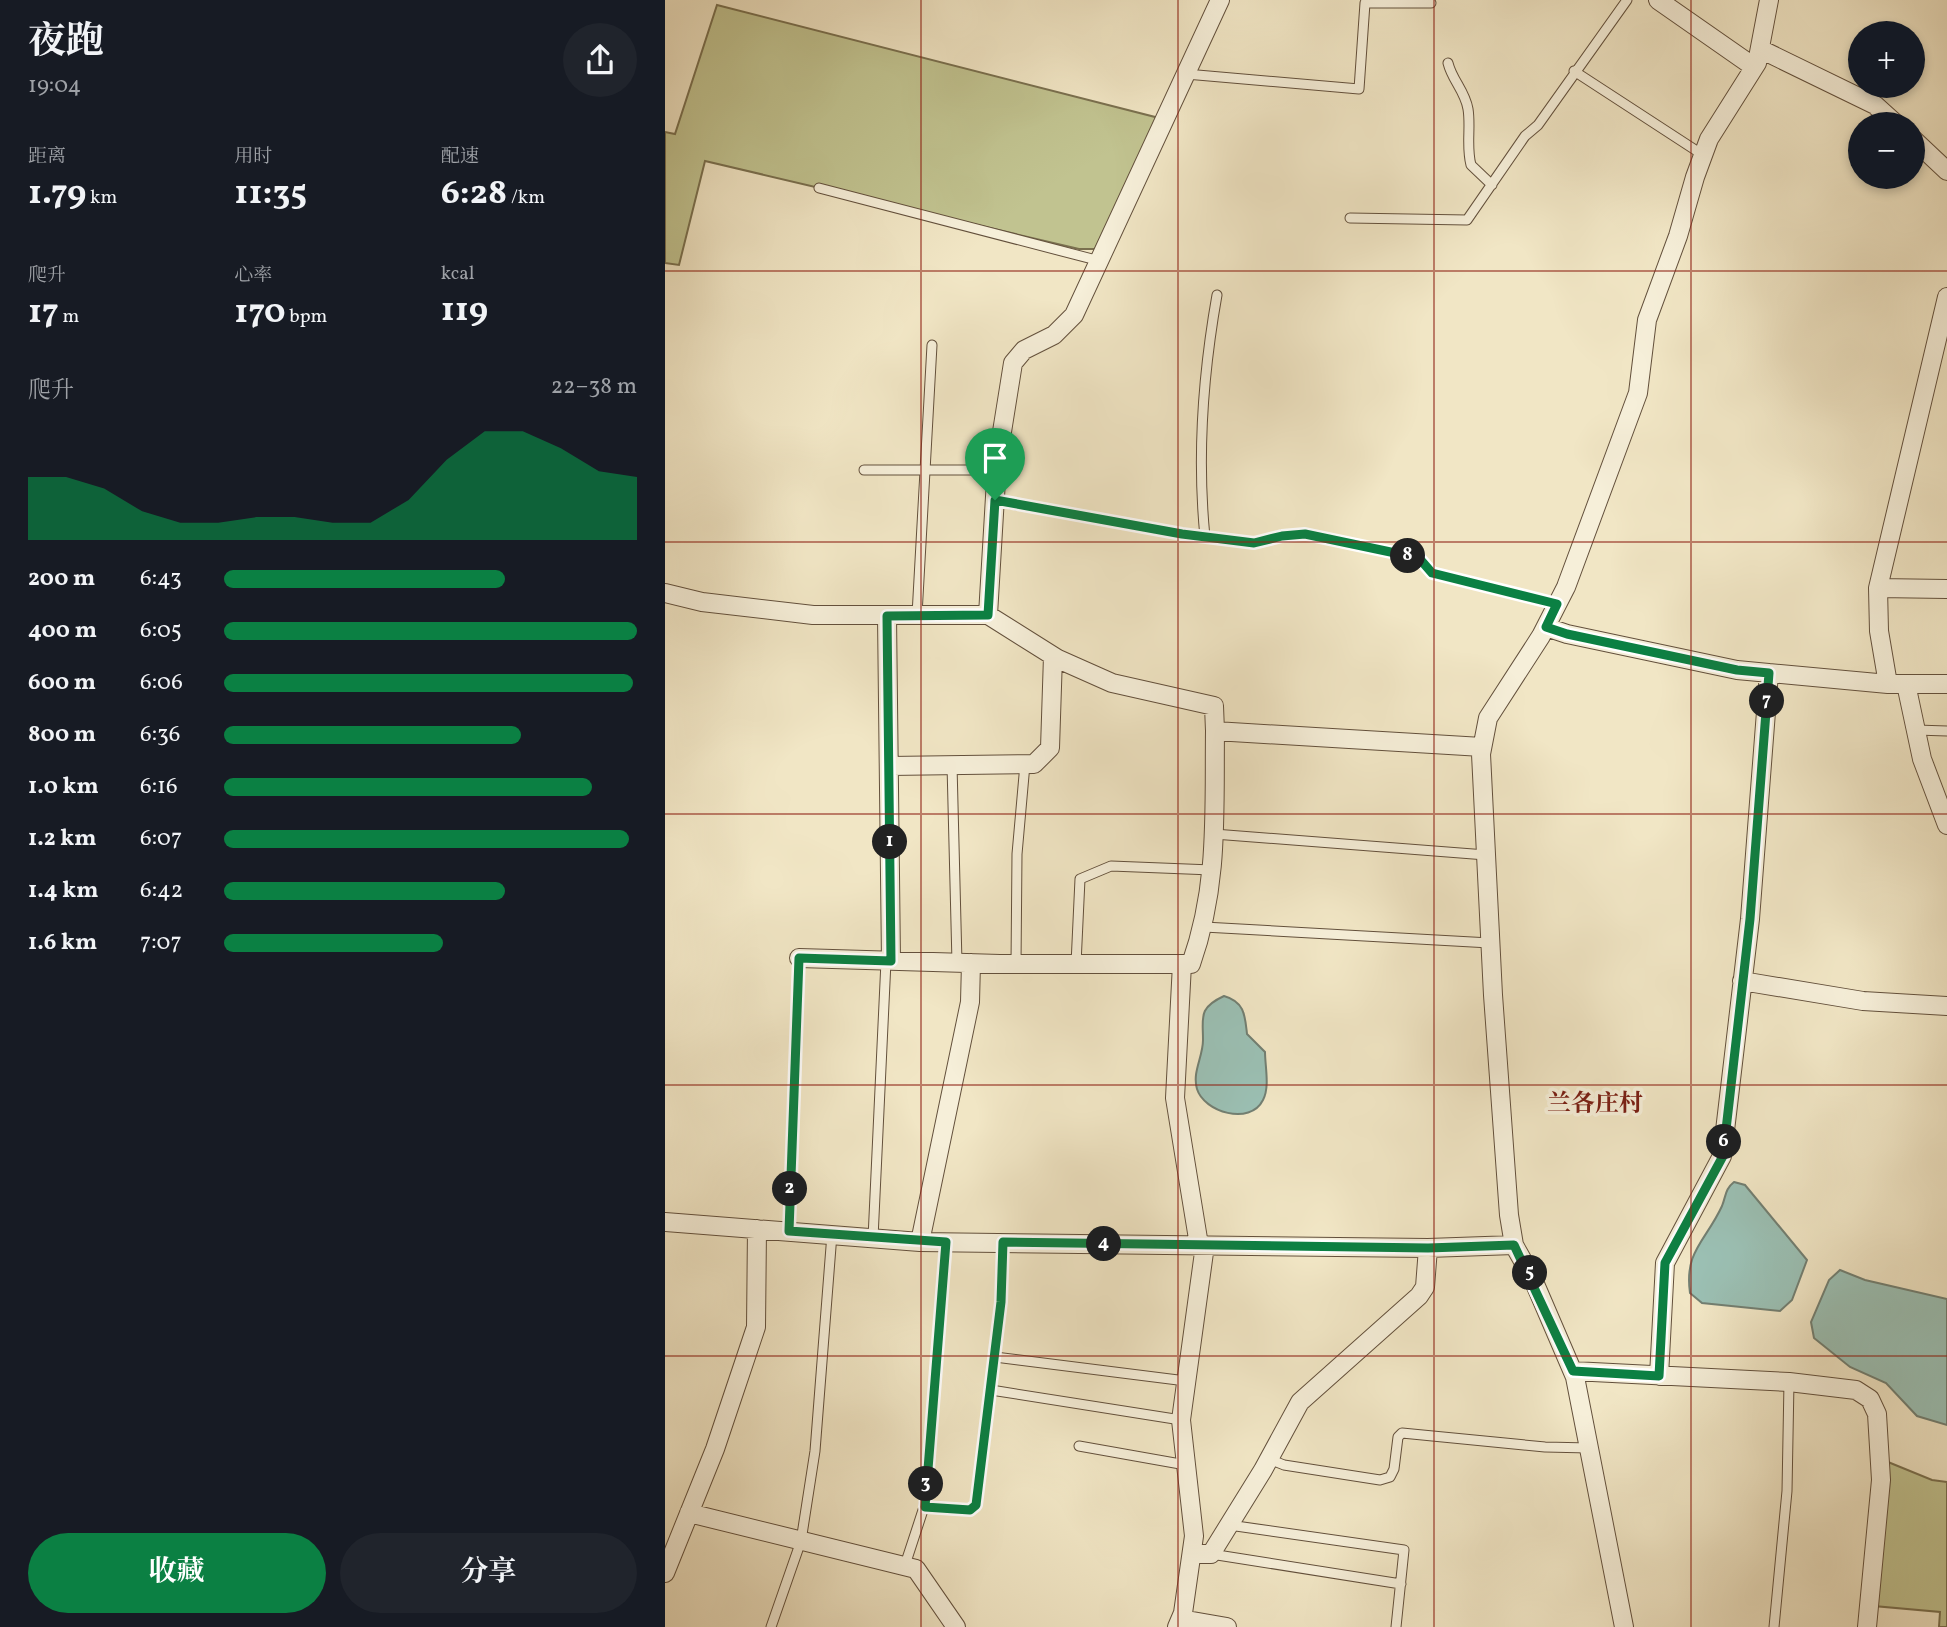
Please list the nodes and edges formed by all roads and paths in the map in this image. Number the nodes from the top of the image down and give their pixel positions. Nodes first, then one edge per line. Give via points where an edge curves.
1 (1220, 0) edge
2 (1627, 0) edge
3 (1658, 0) edge
4 (1769, 0) edge
5 (1430, 3) dead end
6 (1760, 49) junction
7 (1448, 63) dead end
8 (1754, 67) junction
9 (1574, 71) junction
10 (1186, 74) junction
11 (1883, 112) edge
12 (1925, 150) edge
13 (1703, 155) junction
14 (1947, 171) edge
15 (1492, 185) junction
16 (819, 188) dead end
17 (1350, 218) dead end
18 (1100, 261) junction
19 (1217, 295) dead end
20 (1947, 297) edge
21 (932, 345) dead end
22 (1941, 350) edge
23 (864, 470) dead end
24 (925, 470) junction
25 (997, 471) junction
26 (995, 500) junction
27 (1205, 537) junction
28 (1878, 588) junction
29 (1947, 589) edge
30 (665, 593) edge
31 (1557, 604) junction
32 (917, 615) junction
33 (988, 615) junction
34 (887, 616) junction
35 (1546, 627) junction
36 (1053, 656) junction
37 (1769, 673) junction
38 (1897, 684) junction
39 (1947, 684) edge
40 (1215, 730) junction
41 (1916, 730) junction
42 (1947, 731) edge
43 (1482, 747) junction
44 (1025, 764) junction
45 (953, 765) junction
46 (889, 766) junction
47 (1947, 825) edge
48 (1214, 834) junction
49 (1486, 855) junction
50 (1212, 870) junction
51 (1204, 927) junction
52 (1490, 943) junction
53 (799, 958) joint
54 (889, 961) junction
55 (964, 963) junction
56 (1016, 964) junction
57 (1076, 964) junction
58 (1182, 964) junction
59 (1742, 981) junction
60 (1947, 1006) edge
61 (665, 1222) edge
62 (757, 1229) junction
63 (789, 1231) junction
64 (832, 1234) junction
65 (873, 1238) junction
66 (920, 1242) junction
67 (946, 1242) junction
68 (1003, 1242) junction
69 (1202, 1245) junction
70 (1514, 1245) junction
71 (1428, 1248) junction
72 (995, 1357) junction
73 (1573, 1371) junction
74 (1659, 1376) junction
75 (1186, 1381) junction
76 (1789, 1382) junction
77 (992, 1390) junction
78 (1181, 1420) junction
79 (1079, 1446) dead end
80 (1590, 1448) junction
81 (1269, 1459) junction
82 (1186, 1465) junction
83 (925, 1507) junction
84 (689, 1513) junction
85 (1229, 1525) junction
86 (801, 1541) junction
87 (1192, 1554) junction
88 (1211, 1554) junction
89 (905, 1565) junction
90 (665, 1573) edge
91 (1401, 1584) junction
92 (1179, 1623) edge
93 (771, 1627) edge
94 (956, 1627) edge
95 (1227, 1627) edge
96 (1396, 1627) edge
97 (1624, 1627) edge
98 (1774, 1627) edge
99 (1867, 1627) edge

1 - 10 street
2 - 9 lane
3 - 8 street
4 - 6 street
5 - 10 lane via 1365,2 1359,89
6 - 8 street
6 - 11 street
7 - 15 lane via 1468,110 1471,165
8 - 13 street
9 - 13 lane
9 - 15 lane
10 - 18 street
12 - 14 street
13 - 31 street via 1647,320 1638,393
15 - 17 lane via 1465,222
16 - 18 lane
18 - 25 street via 1063,328 1024,351 1013,363
19 - 27 lane via 1199,482
20 - 22 street
21 - 24 lane
22 - 28 street
23 - 24 lane
24 - 25 lane
24 - 32 lane
25 - 26 street
26 - 27 lane
26 - 33 street
27 - 31 lane via 1254,543 1305,534 1419,558 1432,573
28 - 29 street
28 - 38 street via 1879,631
30 - 34 street via 813,615
31 - 35 street
32 - 33 street
32 - 34 street
33 - 36 street
34 - 46 street
35 - 37 street via 1737,670
35 - 43 street via 1488,718
36 - 40 street via 1112,683 1214,706
36 - 44 street via 1050,748 1041,760
37 - 38 street
37 - 59 street
38 - 39 street
38 - 41 street
40 - 43 street
40 - 48 street
41 - 42 lane
41 - 47 street
43 - 49 street
44 - 45 street
44 - 56 lane via 1017,854
45 - 46 street
45 - 55 lane
46 - 54 street
48 - 49 lane
48 - 50 street
49 - 52 street
50 - 51 street
50 - 57 lane via 1111,866 1080,879
51 - 52 lane
51 - 58 street via 1191,964
52 - 70 street
53 - 54 street
53 - 63 lane
54 - 55 street
54 - 65 lane
55 - 56 street
55 - 66 street via 970,1002
56 - 57 street
57 - 58 street
58 - 69 street via 1175,1098
59 - 60 street via 1863,1001
59 - 74 street via 1723,1156 1665,1263
61 - 62 street
62 - 63 street
62 - 84 street via 756,1327
63 - 64 street
64 - 65 street
64 - 86 lane via 815,1451
65 - 66 street
66 - 67 street
67 - 68 street
67 - 83 lane
68 - 69 street
68 - 72 lane
69 - 71 street
69 - 75 street
70 - 71 street
70 - 73 street
71 - 81 street via 1425,1287 1419,1296 1308,1393
72 - 75 lane
72 - 77 lane
73 - 74 street
73 - 80 street
74 - 76 street
75 - 78 street
76 - 98 lane via 1787,1491
76 - 99 street via 1856,1390 1873,1404 1881,1480
77 - 78 lane
77 - 83 lane via 976,1505 970,1510
78 - 82 street
79 - 82 lane
80 - 81 lane via 1402,1433 1394,1469 1380,1480
80 - 97 street
81 - 85 street
82 - 87 street
83 - 89 lane
84 - 86 street
84 - 90 street
85 - 88 street
85 - 91 lane via 1403,1550
86 - 89 street
86 - 93 lane
87 - 88 street
87 - 92 street
88 - 91 lane
89 - 94 street via 923,1576
91 - 96 lane
92 - 95 street

